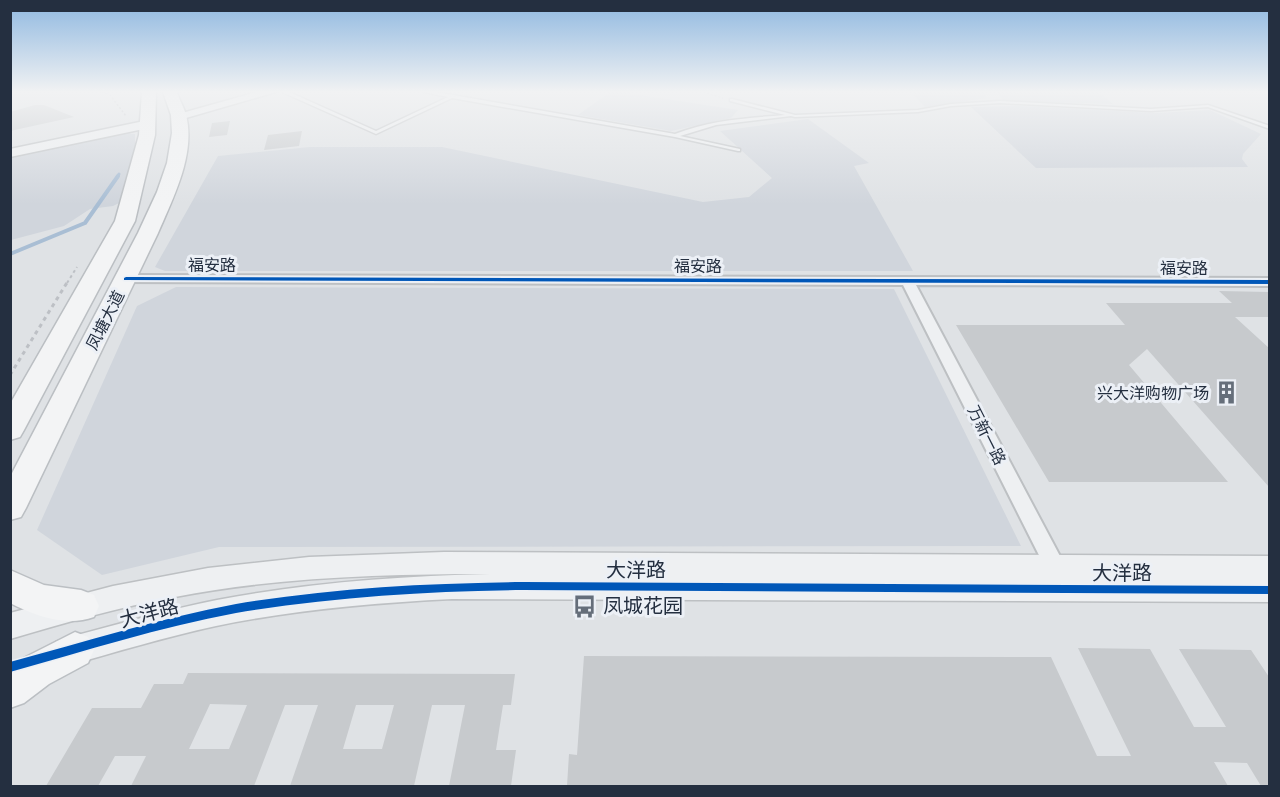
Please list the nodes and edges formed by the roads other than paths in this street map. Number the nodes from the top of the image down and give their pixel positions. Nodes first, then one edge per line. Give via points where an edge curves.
1 (84, 129) edge
2 (145, 129) edge
3 (178, 129) edge
4 (367, 129) edge
5 (384, 129) edge
6 (636, 129) edge
7 (691, 129) edge
8 (675, 136) junction
9 (738, 150) dead end
10 (10, 153) edge
11 (173, 169) junction
12 (138, 174) junction
13 (126, 279) junction
14 (907, 280) junction
15 (1269, 282) edge
16 (10, 430) edge
17 (10, 508) edge
18 (1269, 567) edge
19 (1060, 577) junction
20 (10, 585) edge
21 (1269, 590) edge
22 (81, 606) junction
23 (10, 626) edge
24 (75, 650) junction
25 (10, 667) edge
26 (10, 689) edge

1 - 10 street
2 - 12 main road, 凤塘大道
3 - 11 main road, 凤塘大道
4 - 5 lane via 376,133
6 - 8 lane
7 - 8 lane
8 - 9 lane
11 - 12 main road
11 - 13 main road, 凤塘大道
12 - 16 main road, 凤塘大道 via 117,239
13 - 14 street, 福安路
13 - 17 main road, 凤塘大道
14 - 15 street, 福安路
14 - 19 street, 万新一路
18 - 19 street, 大洋路
19 - 21 street, 大洋路
19 - 22 street, 大洋路 via 444,563 260,573 177,585
19 - 24 street, 大洋路 via 435,588 237,609
20 - 22 main road via 42,602
22 - 23 street, 大洋路
24 - 25 street, 大洋路
24 - 26 main road

